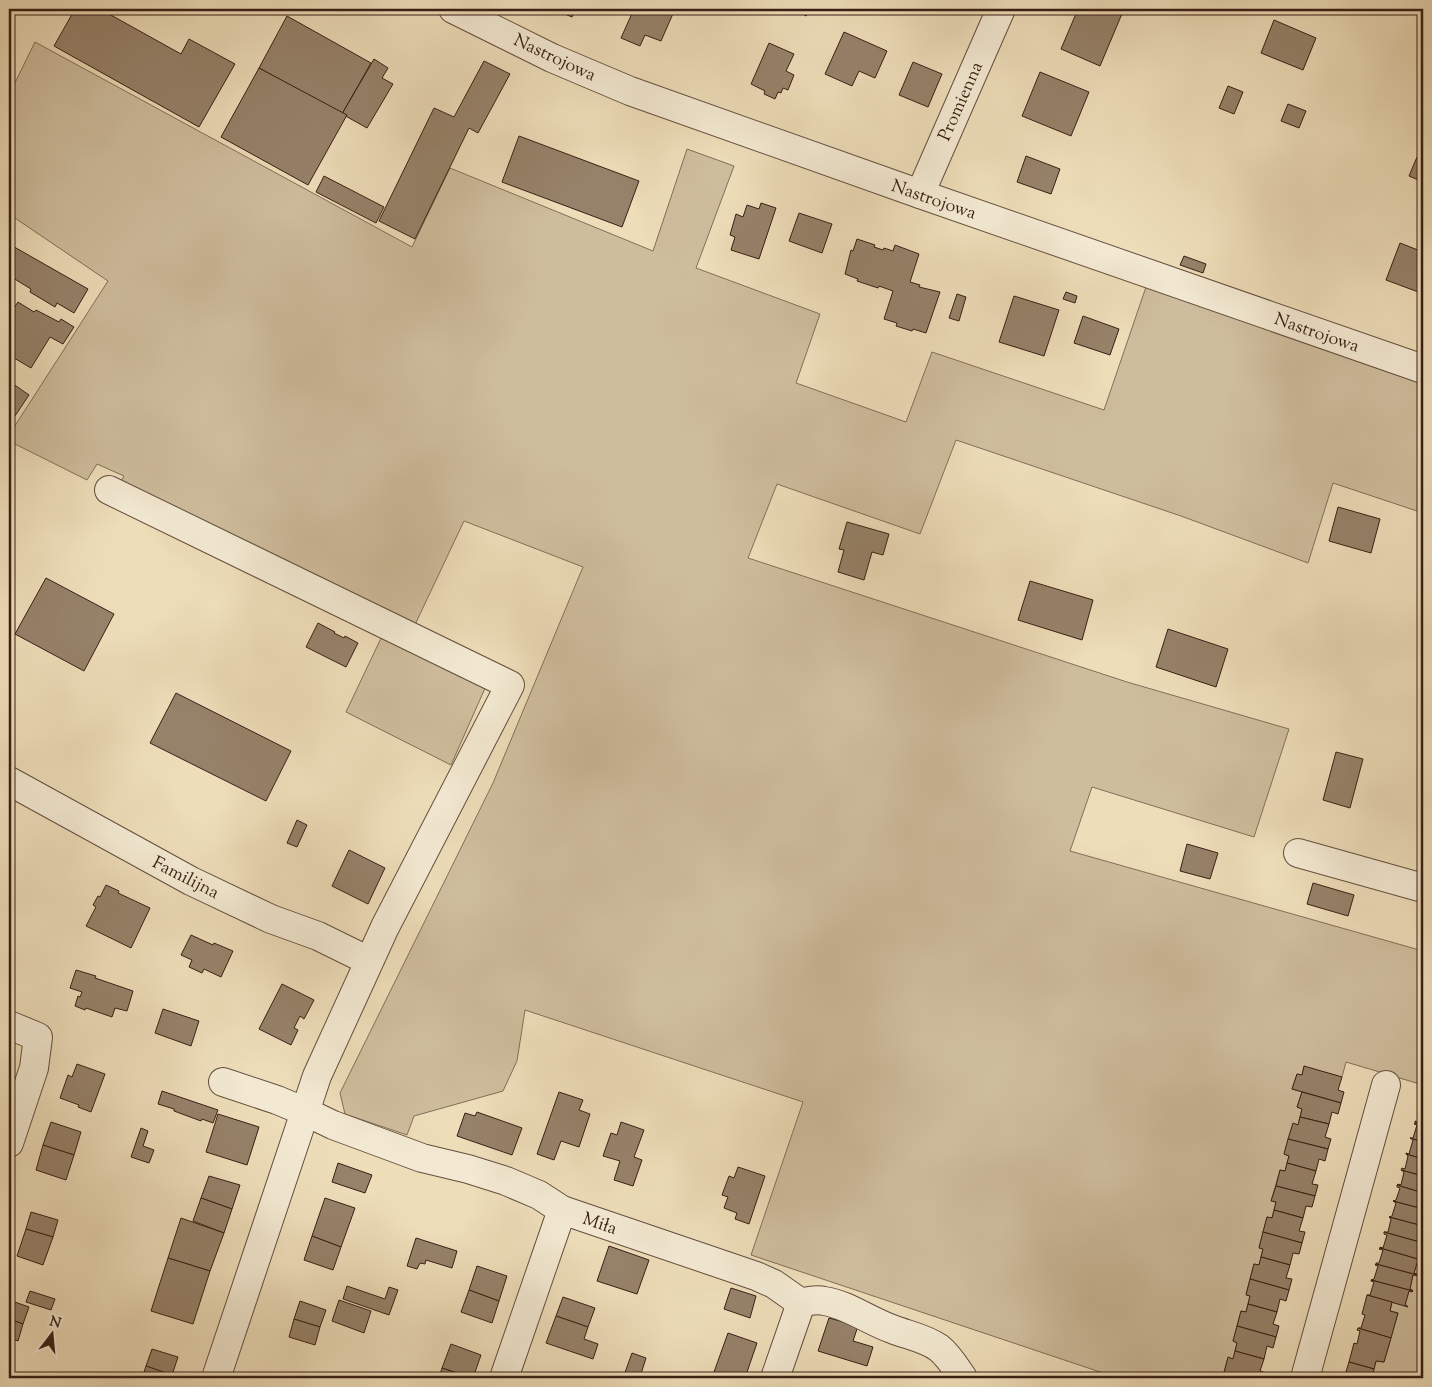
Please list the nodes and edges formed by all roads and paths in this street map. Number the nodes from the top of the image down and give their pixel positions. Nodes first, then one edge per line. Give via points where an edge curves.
1 (453, 9) edge
2 (1001, 9) edge
3 (920, 194) junction
4 (1423, 369) edge
5 (109, 490) dead end
6 (9, 781) edge
7 (1298, 853) dead end
8 (1423, 888) edge
9 (369, 961) junction
10 (9, 1025) edge
11 (223, 1082) dead end
12 (1386, 1085) dead end
13 (306, 1112) junction
14 (9, 1143) edge
15 (562, 1210) junction
16 (800, 1303) junction
17 (216, 1378) edge
18 (504, 1378) edge
19 (775, 1378) edge
20 (963, 1378) edge
21 (1305, 1378) edge

1 - 3 street, Nastrojowa via 552,58 630,91
2 - 3 street, Promienna
3 - 4 street, Nastrojowa
5 - 9 street via 510,685
6 - 9 street, Familijna via 191,881
7 - 8 street
9 - 13 street via 317,1076
10 - 14 street via 38,1038 34,1068
11 - 13 street, Miła
12 - 21 street
13 - 15 street, Miła via 422,1158 506,1181 539,1195
13 - 17 street
15 - 16 street, Miła via 756,1276 774,1284
15 - 18 street
16 - 19 street
16 - 20 street via 823,1300 838,1304 893,1330 926,1341 938,1348

